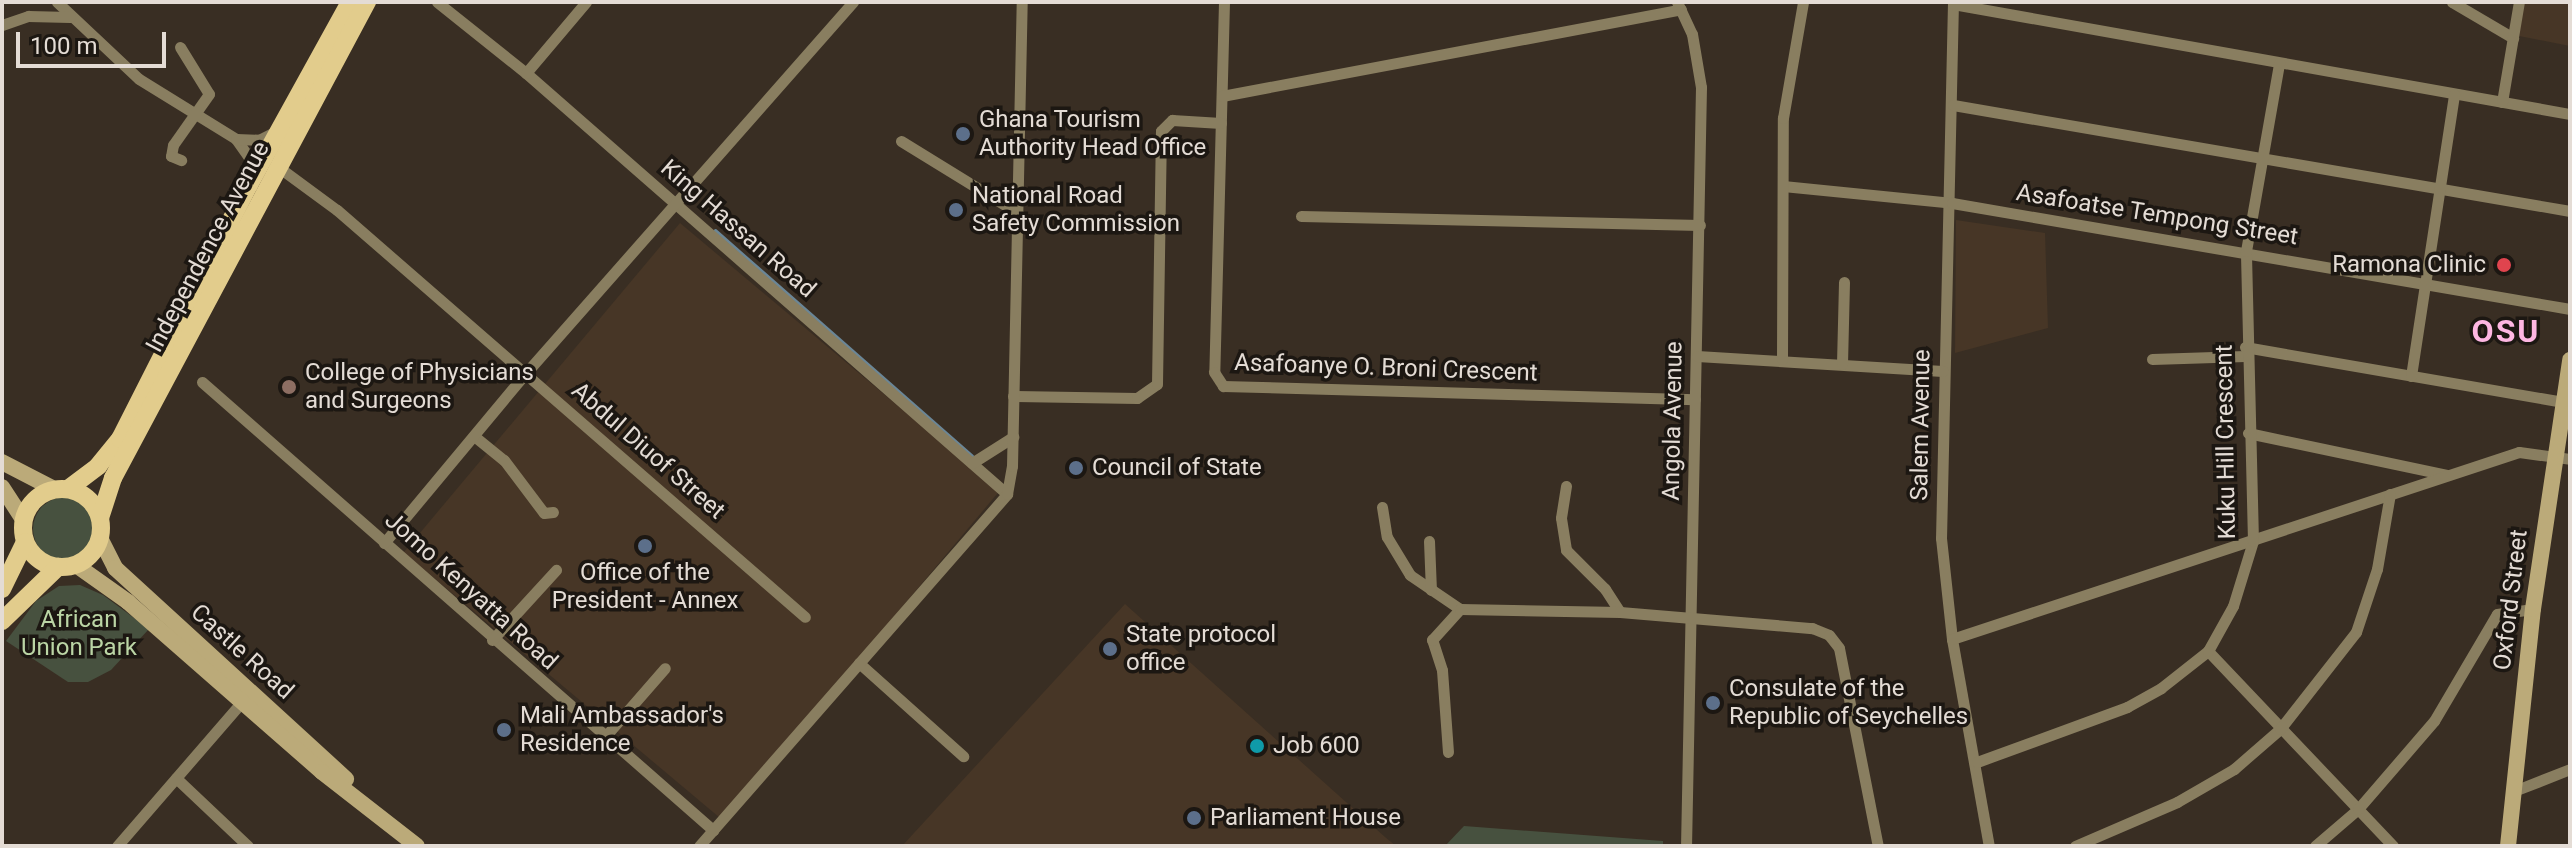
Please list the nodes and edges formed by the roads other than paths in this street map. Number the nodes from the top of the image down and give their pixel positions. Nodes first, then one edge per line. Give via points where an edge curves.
1 (57, 2) edge
2 (350, 2) edge
3 (367, 2) edge
4 (437, 2) edge
5 (586, 2) edge
6 (853, 2) edge
7 (1022, 2) edge
8 (1224, 2) edge
9 (1803, 2) edge
10 (2452, 2) edge
11 (2519, 2) edge
12 (1953, 3) edge
13 (1679, 5) edge
14 (70, 17) junction
15 (2, 25) edge
16 (2513, 38) junction
17 (180, 47) dead end
18 (2279, 63) junction
19 (526, 73) junction
20 (2454, 94) junction
21 (1222, 96) junction
22 (2502, 102) junction
23 (1953, 105) junction
24 (194, 112) junction
25 (2570, 114) edge
26 (1221, 123) junction
27 (279, 130) junction
28 (236, 139) junction
29 (901, 141) dead end
30 (2261, 154) junction
31 (181, 160) dead end
32 (277, 166) junction
33 (249, 185) junction
34 (1783, 186) junction
35 (2440, 187) junction
36 (1952, 203) junction
37 (678, 204) junction
38 (2570, 211) edge
39 (1018, 213) junction
40 (1301, 216) dead end
41 (1700, 225) junction
42 (2246, 251) junction
43 (1844, 282) dead end
44 (2426, 284) junction
45 (2570, 309) edge
46 (2245, 352) junction
47 (1697, 356) junction
48 (1782, 359) junction
49 (2152, 359) dead end
50 (2570, 360) edge
51 (1842, 364) junction
52 (1943, 371) junction
53 (525, 374) junction
54 (2411, 376) junction
55 (202, 382) dead end
56 (1013, 396) junction
57 (1695, 399) junction
58 (2563, 402) junction
59 (2248, 433) junction
60 (474, 436) junction
61 (1013, 437) junction
62 (2562, 457) edge
63 (2, 462) edge
64 (972, 463) junction
65 (2447, 475) junction
66 (1566, 486) dead end
67 (2, 487) edge
68 (61, 489) junction
69 (1007, 494) junction
70 (2390, 494) junction
71 (1382, 507) dead end
72 (553, 512) dead end
73 (100, 518) junction
74 (23, 519) junction
75 (100, 538) junction
76 (1429, 541) dead end
77 (2253, 541) junction
78 (25, 542) junction
79 (384, 543) junction
80 (67, 566) junction
81 (556, 570) dead end
82 (2, 589) edge
83 (1431, 590) junction
84 (1460, 609) junction
85 (2533, 609) junction
86 (1620, 612) junction
87 (805, 617) dead end
88 (1690, 617) junction
89 (2, 621) edge
90 (1952, 639) junction
91 (492, 640) junction
92 (2208, 651) junction
93 (859, 663) junction
94 (665, 668) dead end
95 (241, 703) junction
96 (2280, 729) junction
97 (603, 739) junction
98 (1448, 752) dead end
99 (963, 756) dead end
100 (1977, 762) junction
101 (2570, 769) edge
102 (176, 778) junction
103 (2514, 791) junction
104 (359, 796) junction
105 (2358, 809) junction
106 (713, 830) junction
107 (117, 846) edge
108 (248, 846) edge
109 (417, 846) edge
110 (699, 846) edge
111 (1686, 846) edge
112 (1878, 846) edge
113 (1989, 846) edge
114 (2075, 846) edge
115 (2315, 846) edge
116 (2393, 846) edge
117 (2508, 846) edge

1 - 14 street
2 - 27 main road, Independence Avenue
3 - 32 main road, Independence Avenue
4 - 19 street, King Hassan Road
5 - 19 street
6 - 37 street
7 - 39 street
8 - 21 street, Asafoanye O. Broni Crescent
9 - 34 street via 1788,72
10 - 16 street
11 - 16 street
12 - 18 street
12 - 23 street, Salem Avenue
13 - 21 street
13 - 41 street, Angola Avenue via 1701,87
14 - 15 street via 28,16
14 - 24 street via 139,79
16 - 22 street
17 - 24 street via 209,90
18 - 20 street
18 - 30 street, Kuku Hill Crescent
19 - 37 street, King Hassan Road
20 - 22 street
20 - 35 street
21 - 26 street, Asafoanye O. Broni Crescent
22 - 25 street
23 - 30 street
23 - 36 street, Salem Avenue
24 - 28 street
24 - 31 street via 170,153
26 - 56 street via 1172,120 1161,131 1157,384 1137,398
26 - 57 street, Asafoanye O. Broni Crescent via 1214,372 1223,386
27 - 28 street via 259,140
27 - 33 main road, Independence Avenue
28 - 33 street via 250,159
29 - 39 street
30 - 35 street
30 - 42 street, Kuku Hill Crescent
32 - 53 street, Abdul Diuof Street via 337,210
32 - 73 main road, Independence Avenue via 113,478
33 - 68 main road, Independence Avenue via 120,439 98,466
34 - 36 street, Asafoatse Tempong Street
34 - 48 street
35 - 38 street
35 - 44 street
36 - 42 street, Asafoatse Tempong Street
36 - 52 street, Salem Avenue
37 - 53 street
37 - 64 street, King Hassan Road
39 - 56 street
40 - 41 street
41 - 47 street, Angola Avenue
42 - 44 street, Asafoatse Tempong Street
42 - 46 street, Kuku Hill Crescent
43 - 51 street
44 - 45 street, Asafoatse Tempong Street
44 - 54 street
46 - 49 street
46 - 54 street
46 - 59 street, Kuku Hill Crescent
47 - 48 street
47 - 57 street, Angola Avenue
48 - 51 street
50 - 58 main road, Oxford Street
51 - 52 street
52 - 90 street, Salem Avenue via 1941,538
53 - 60 street
53 - 87 street, Abdul Diuof Street
54 - 58 street
55 - 79 street, Jomo Kenyatta Road
56 - 61 street
57 - 88 street, Angola Avenue
58 - 62 main road, Oxford Street
59 - 65 street
59 - 77 street, Kuku Hill Crescent
60 - 72 street via 504,460 544,513
60 - 79 street
61 - 64 street
61 - 69 street
62 - 65 street via 2519,452
62 - 85 main road, Oxford Street
63 - 68 main road
64 - 69 street, King Hassan Road
65 - 70 street
66 - 86 street via 1561,518 1566,550
67 - 74 main road
68 - 73 main road via 82,494
68 - 74 main road via 40,495
69 - 93 street
70 - 77 street
70 - 96 street via 2377,569 2356,632
71 - 83 street via 1395,552 1410,575
73 - 75 main road
74 - 78 main road
75 - 80 main road
75 - 104 main road, Castle Road via 115,568 330,763
76 - 83 street
77 - 90 street
77 - 92 street, Kuku Hill Crescent via 2241,586
78 - 80 main road via 38,559
78 - 82 main road
79 - 91 street, Jomo Kenyatta Road
80 - 89 main road
80 - 95 main road, Castle Road via 128,602
81 - 91 street
83 - 84 street
84 - 86 street
84 - 98 street via 1432,640 1442,670
85 - 103 main road, Oxford Street
85 - 105 street via 2497,614 2434,721
86 - 88 street
88 - 111 street, Angola Avenue
88 - 112 street via 1812,628 1829,635 1839,648
90 - 100 street, Salem Avenue
91 - 97 street, Jomo Kenyatta Road
92 - 96 street
92 - 100 street, Kuku Hill Crescent via 2127,707
93 - 99 street
93 - 106 street
94 - 97 street
95 - 102 street
95 - 104 main road, Castle Road
96 - 105 street
96 - 114 street via 2234,769 2200,789
97 - 106 street, Jomo Kenyatta Road
100 - 113 street, Salem Avenue
101 - 103 street
102 - 107 street
102 - 108 street
103 - 117 main road, Oxford Street
104 - 109 main road, Castle Road
105 - 115 street
105 - 116 street
106 - 110 street

